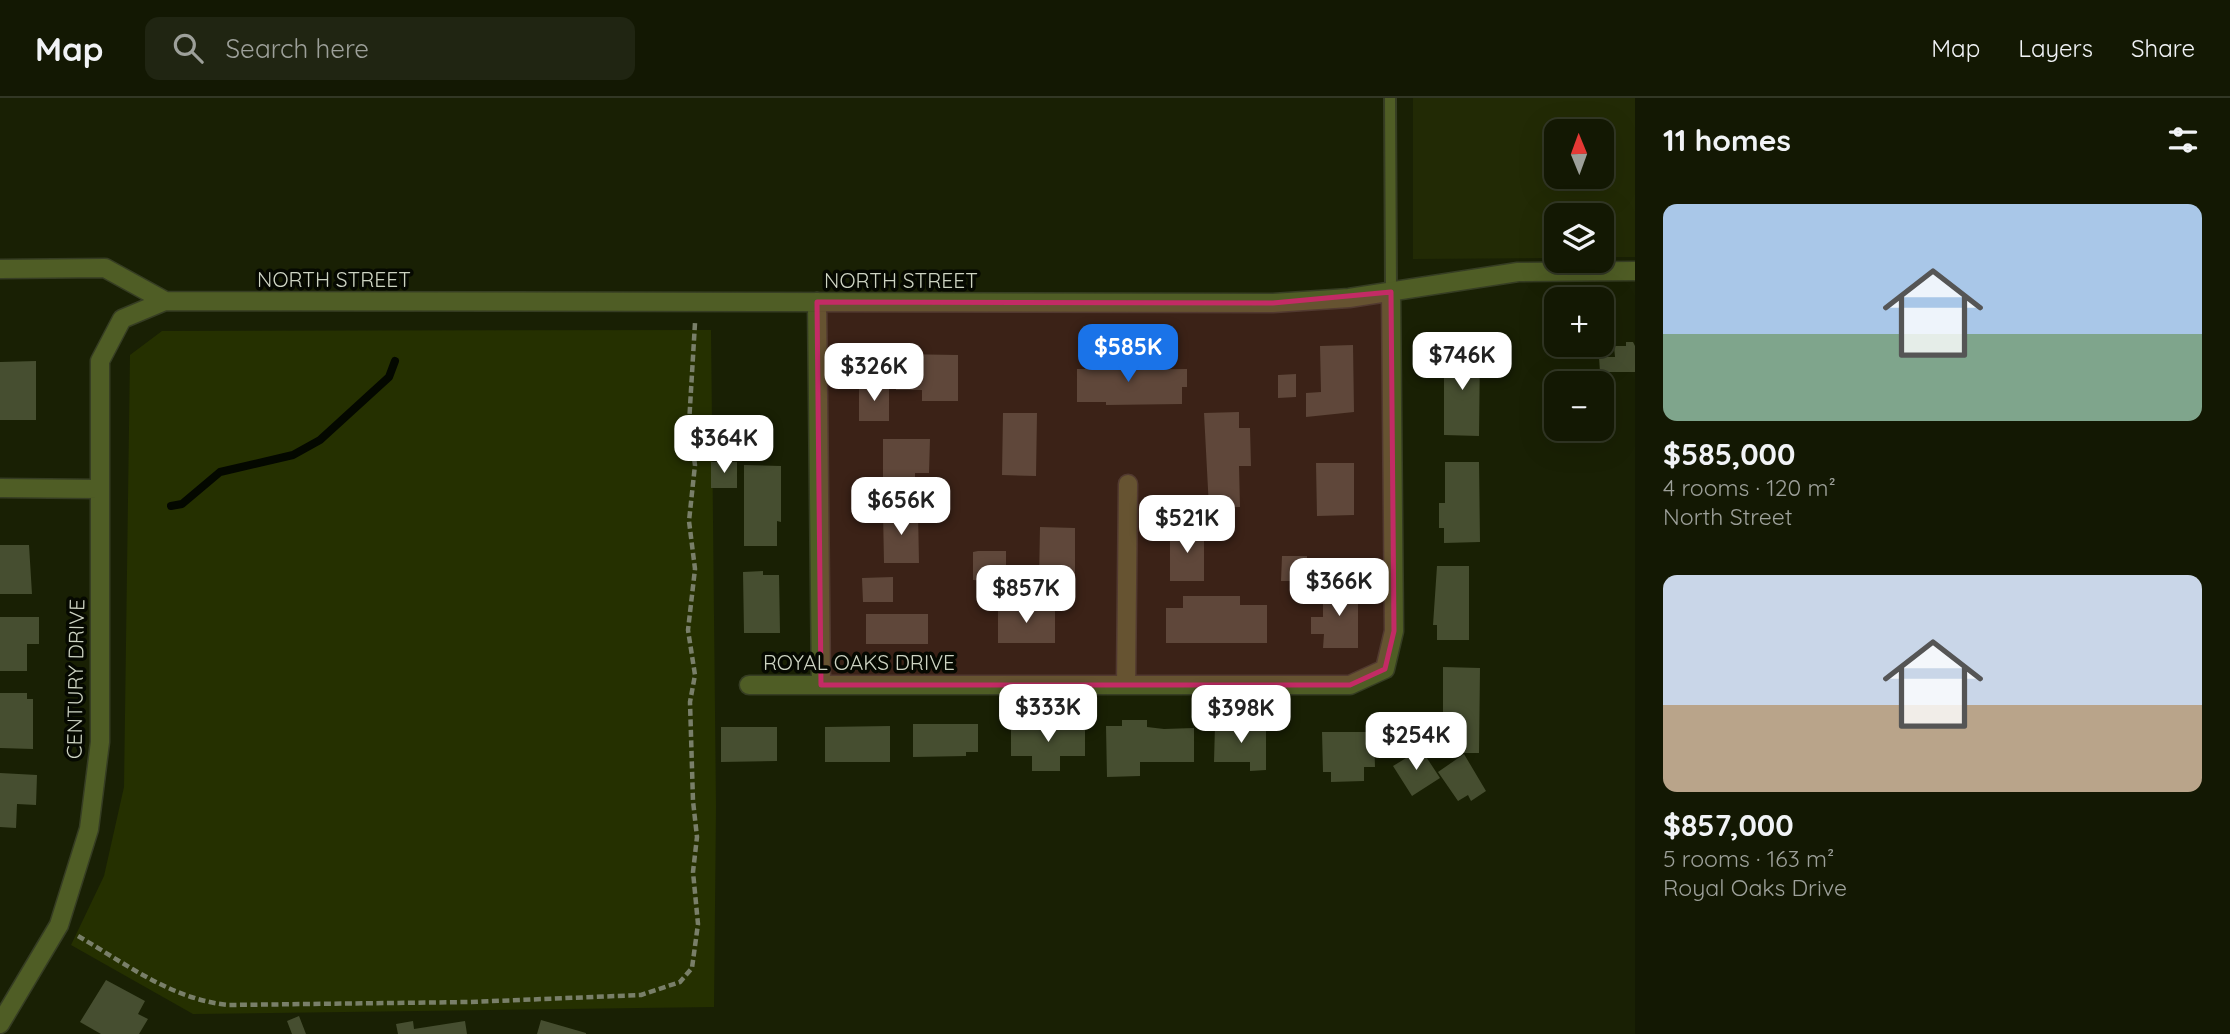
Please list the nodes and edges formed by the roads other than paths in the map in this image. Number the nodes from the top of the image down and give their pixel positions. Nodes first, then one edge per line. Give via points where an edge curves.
1 (1390, 98) edge
2 (0, 269) edge
3 (1635, 271) edge
4 (1391, 292) junction
5 (165, 301) junction
6 (817, 302) junction
7 (122, 319) joint
8 (1128, 484) dead end
9 (0, 488) edge
10 (99, 489) junction
11 (749, 685) dead end
12 (821, 685) junction
13 (1126, 685) junction
14 (0, 1024) edge

1 - 4 lane
2 - 5 street, NORTH STREET via 105,268
3 - 4 street, NORTH STREET via 1518,272
4 - 6 street, NORTH STREET via 1273,303
4 - 13 street, ROYAL OAKS DRIVE via 1394,631 1385,669 1350,685
5 - 6 street, NORTH STREET
5 - 7 street, NORTH STREET
6 - 12 street
7 - 10 street, CENTURY DRIVE via 100,361
8 - 13 street
9 - 10 street
10 - 14 street, CENTURY DRIVE via 100,742 89,829 59,925
11 - 12 street, ROYAL OAKS DRIVE
12 - 13 street, ROYAL OAKS DRIVE

